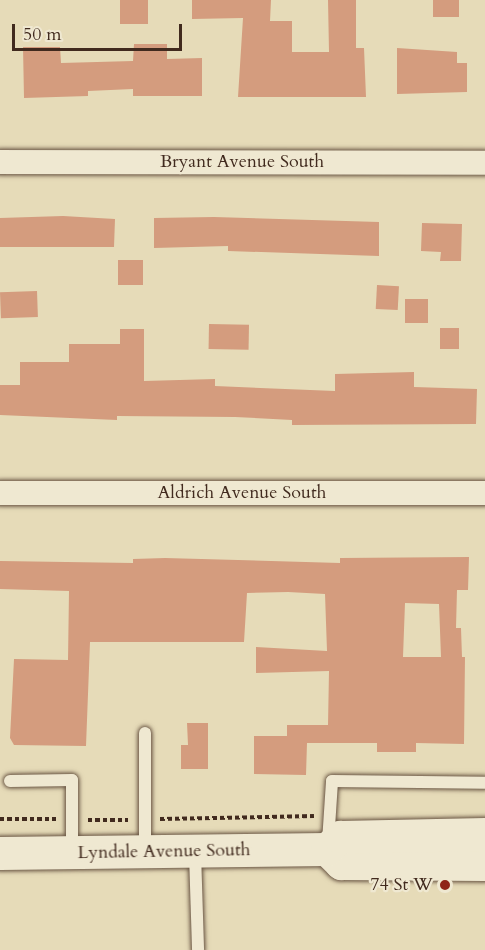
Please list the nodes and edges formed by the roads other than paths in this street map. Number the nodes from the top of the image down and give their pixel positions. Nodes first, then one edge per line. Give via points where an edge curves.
1 (0, 162) edge
2 (485, 163) edge
3 (0, 493) edge
4 (485, 493) edge
5 (145, 733) dead end
6 (10, 781) dead end
7 (485, 783) edge
8 (485, 834) edge
9 (327, 849) junction
10 (145, 852) junction
11 (0, 853) edge
12 (72, 853) junction
13 (195, 853) junction
14 (485, 864) edge
15 (198, 950) edge

1 - 2 street, Bryant Avenue South
3 - 4 street, Aldrich Avenue South
5 - 10 lane
6 - 12 lane via 72,780
7 - 9 lane via 332,781
8 - 9 main road, Lyndale Avenue South via 340,837
9 - 13 main road, Lyndale Avenue South
9 - 14 main road via 341,863
10 - 12 main road, Lyndale Avenue South
10 - 13 main road, Lyndale Avenue South
11 - 12 main road, Lyndale Avenue South
13 - 15 lane

